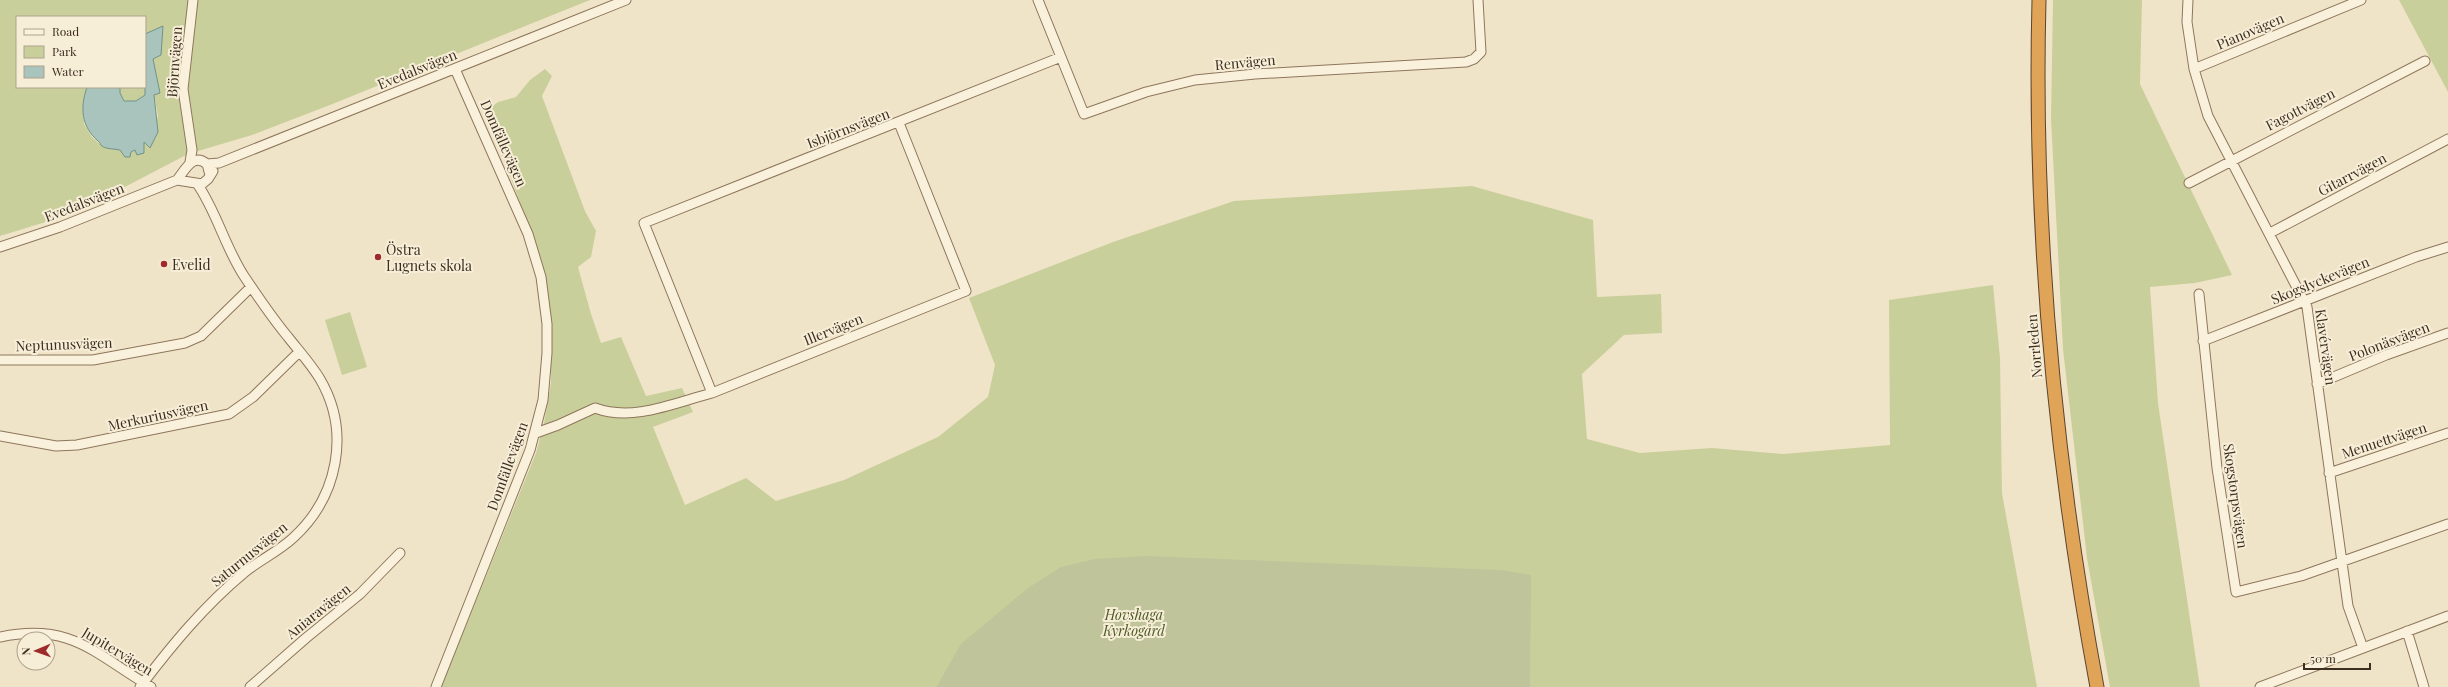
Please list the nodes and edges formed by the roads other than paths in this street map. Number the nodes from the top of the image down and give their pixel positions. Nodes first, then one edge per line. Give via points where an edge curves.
1 (193, 0) edge
2 (626, 0) edge
3 (1038, 0) edge
4 (1478, 0) edge
5 (2030, 0) edge
6 (2039, 0) edge
7 (2188, 0) edge
8 (2361, 0) edge
9 (1061, 57) junction
10 (2425, 61) dead end
11 (455, 69) junction
12 (2194, 69) junction
13 (898, 122) junction
14 (2448, 139) edge
15 (192, 150) junction
16 (204, 162) junction
17 (2230, 162) junction
18 (219, 163) junction
19 (188, 165) junction
20 (177, 180) junction
21 (201, 181) junction
22 (2189, 183) dead end
23 (2270, 234) junction
24 (0, 247) edge
25 (2448, 247) edge
26 (251, 287) junction
27 (2199, 294) dead end
28 (2305, 301) junction
29 (2448, 334) edge
30 (2203, 341) junction
31 (299, 352) junction
32 (0, 360) edge
33 (2317, 384) junction
34 (712, 393) junction
35 (536, 433) junction
36 (2448, 434) edge
37 (0, 436) edge
38 (2329, 473) junction
39 (2448, 524) edge
40 (400, 552) dead end
41 (2341, 562) junction
42 (2448, 616) edge
43 (2407, 631) junction
44 (0, 638) edge
45 (2363, 648) junction
46 (145, 686) edge
47 (2263, 686) edge
48 (250, 687) edge
49 (436, 687) edge
50 (2088, 687) edge
51 (2097, 687) edge
52 (2424, 687) edge

1 - 15 street, Björnvägen via 184,89
2 - 11 street, Evedalsvägen
3 - 9 street, Renvägen
4 - 9 street, Renvägen via 1480,52 1474,59 1466,62 1255,74 1195,80 1146,92 1084,114
5 - 50 highway, Norrleden via 2030,150 2040,329 2058,502
6 - 51 highway, Norrleden via 2039,149 2048,328 2070,524
7 - 12 street, Klavérvägen
8 - 12 street, Pianovägen
9 - 13 street, Isbjörnsvägen
10 - 17 street, Fagottvägen
11 - 18 street, Evedalsvägen
11 - 35 street, Domfällevägen via 528,234 541,277 547,324 547,353 543,400
12 - 17 street, Klavérvägen via 2208,116
13 - 34 street, Illervägen via 966,291
13 - 34 street, Isbjörnsvägen via 644,223
14 - 23 street, Gitarrvägen
15 - 16 street
15 - 19 street, Björnvägen
16 - 18 street, Evedalsvägen
16 - 19 street, Evedalsvägen
16 - 21 street
17 - 22 street, Fagottvägen
17 - 23 street, Klavérvägen
18 - 21 street
19 - 20 street, Evedalsvägen
19 - 21 street via 186,176
20 - 21 street
20 - 24 street, Evedalsvägen via 60,227
21 - 26 street, Saturnusvägen via 232,256
23 - 28 street, Klavérvägen
25 - 28 street, Skogslyckevägen
26 - 31 street, Saturnusvägen
26 - 32 street, Neptunusvägen via 202,336 185,343 93,360
27 - 30 street, Skogstorpsvägen
28 - 30 street, Skogslyckevägen
28 - 33 street, Klavérvägen
29 - 33 street, Polonäsvägen via 2386,355
30 - 41 street, Skogstorpsvägen via 2217,468 2236,592 2301,576
31 - 37 street, Merkuriusvägen via 254,397 229,414 77,445 56,446
31 - 46 street, Saturnusvägen via 324,387 336,420 337,462 325,496 293,539 247,571 202,611 174,642
33 - 38 street, Klavérvägen
34 - 35 street via 642,412 609,413 595,408
35 - 49 street, Domfällevägen
36 - 38 street, Menuettvägen
38 - 41 street, Klavérvägen
39 - 41 street
40 - 48 street, Aniaravägen via 360,594
41 - 45 street, Klavérvägen via 2348,606
42 - 43 street
43 - 45 street
43 - 52 street
44 - 46 street, Jupitervägen via 22,632 61,636 92,649
45 - 47 street

